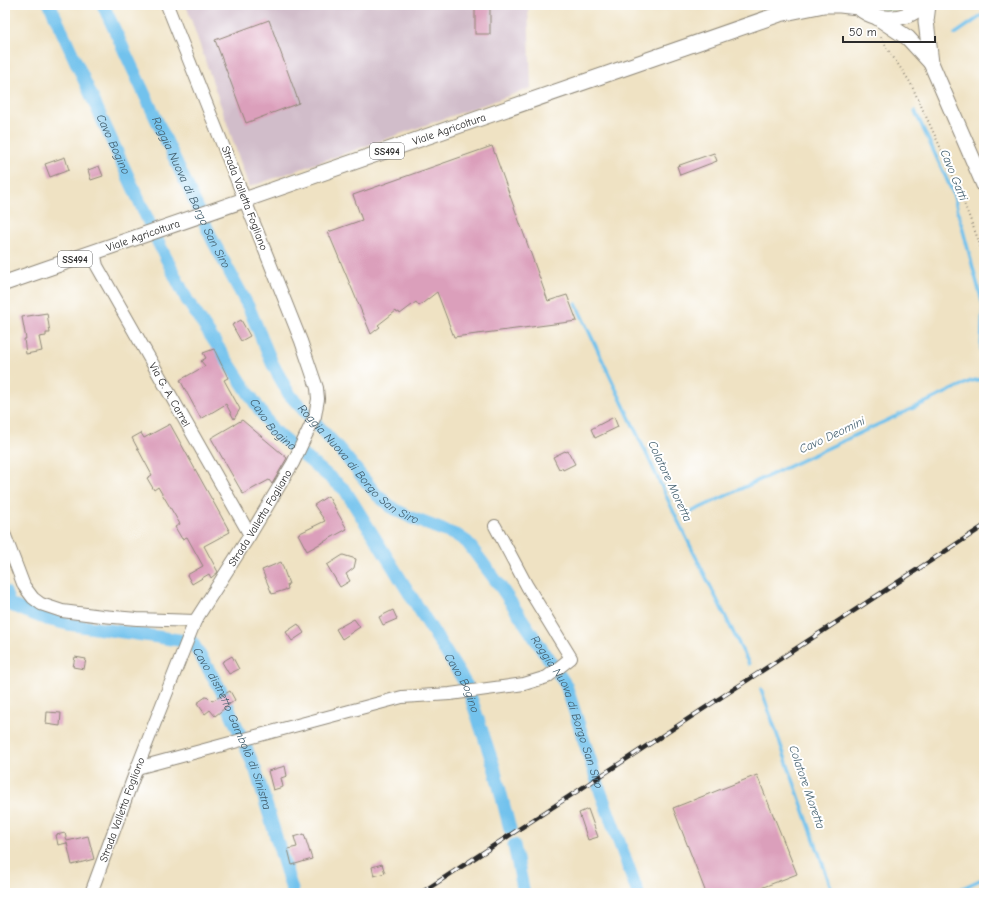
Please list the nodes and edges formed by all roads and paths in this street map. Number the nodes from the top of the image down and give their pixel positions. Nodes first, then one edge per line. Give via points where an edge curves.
1 (167, 5) edge
2 (795, 5) edge
3 (923, 5) edge
4 (928, 5) edge
5 (857, 6) edge
6 (780, 14) junction
7 (875, 16) junction
8 (931, 63) junction
9 (984, 185) edge
10 (245, 200) junction
11 (94, 252) junction
12 (984, 260) edge
13 (5, 283) edge
14 (495, 526) dead end
15 (250, 535) junction
16 (5, 536) edge
17 (193, 626) junction
18 (137, 768) junction
19 (91, 893) edge

1 - 10 street, Strada Valletta Fogliano
2 - 6 main road, Viale Agricoltura / SS494
3 - 7 main road, Viale Agricoltura via 904,16
4 - 8 main road via 926,21
5 - 6 main road, Viale Agricoltura / SS494 via 824,5
5 - 7 main road, Viale Agricoltura
6 - 10 main road, Viale Agricoltura / SS494
7 - 8 main road via 908,38
7 - 12 path via 877,29 910,82 950,168
8 - 9 main road
10 - 11 main road, Viale Agricoltura / SS494
10 - 15 street, Strada Valletta Fogliano via 302,341 318,399 315,416 299,452
11 - 13 main road, Viale Agricoltura / SS494
11 - 15 street, Via G. A. Carrel via 97,266
14 - 18 street via 527,586 571,658 547,677 524,684 450,694 402,697
15 - 17 street, Strada Valletta Fogliano
16 - 17 street via 24,586 33,598 45,606 62,611
17 - 18 street, Strada Valletta Fogliano
18 - 19 street, Strada Valletta Fogliano

